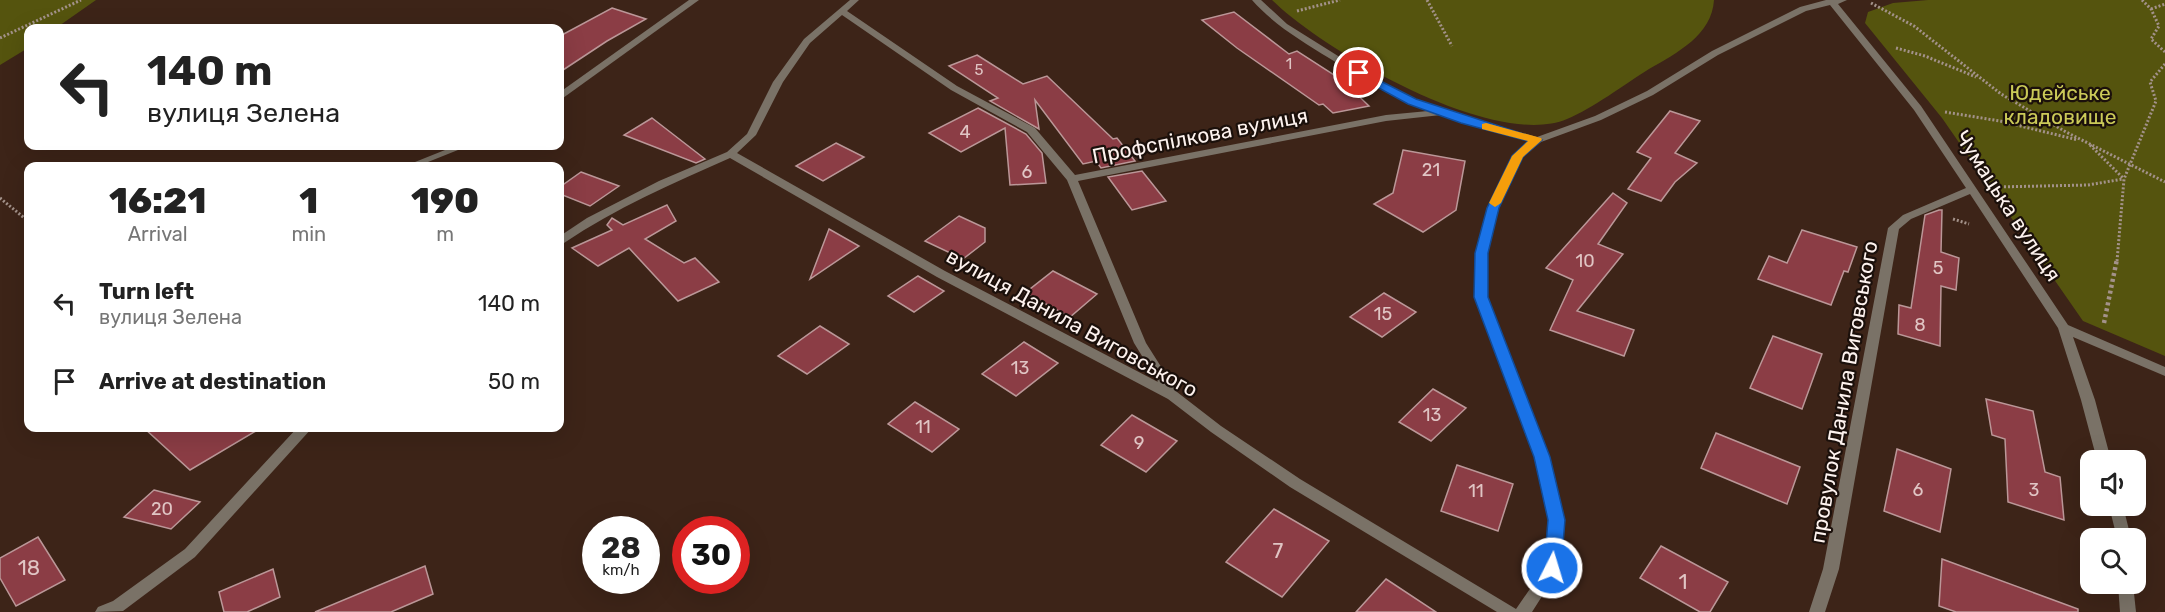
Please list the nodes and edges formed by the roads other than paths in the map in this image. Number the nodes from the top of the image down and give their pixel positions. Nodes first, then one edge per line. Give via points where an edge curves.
1 (695, 0) edge
2 (855, 0) edge
3 (1256, 0) edge
4 (1835, 1) edge
5 (842, 11) junction
6 (564, 93) edge
7 (1441, 112) junction
8 (1537, 140) junction
9 (452, 150) edge
10 (730, 154) junction
11 (421, 162) edge
12 (1072, 179) junction
13 (1972, 189) junction
14 (564, 238) edge
15 (2064, 328) junction
16 (2165, 372) edge
17 (1173, 396) junction
18 (302, 432) edge
19 (2101, 450) edge
20 (2127, 594) edge
21 (114, 610) edge
22 (1510, 612) edge
23 (1523, 612) edge
24 (1817, 612) edge
25 (2128, 612) edge

1 - 6 street
2 - 5 street
3 - 7 street via 1284,26 1359,73 1412,102
4 - 8 street via 1803,9 1715,53 1650,93 1598,118
4 - 13 street, Чумацька вулиця via 1853,30 1918,108
5 - 10 street via 807,41 778,82 751,135
5 - 12 street via 954,88 1031,130
7 - 8 street
7 - 12 street, Профспілкова вулиця via 1386,118
8 - 23 street via 1518,156 1493,208 1481,253 1481,297 1542,457 1557,520 1552,568
9 - 11 street
10 - 14 street via 663,183
10 - 17 street, вулиця Данила Виговського via 941,274
12 - 17 street via 1140,343
13 - 15 street, Чумацька вулиця
13 - 24 street, провулок Данила Виговського via 1907,217 1894,228 1833,558
15 - 16 street
15 - 19 street, Чумацька вулиця
17 - 22 street, вулиця Данила Виговського via 1294,483
18 - 21 street via 190,553
20 - 25 street

